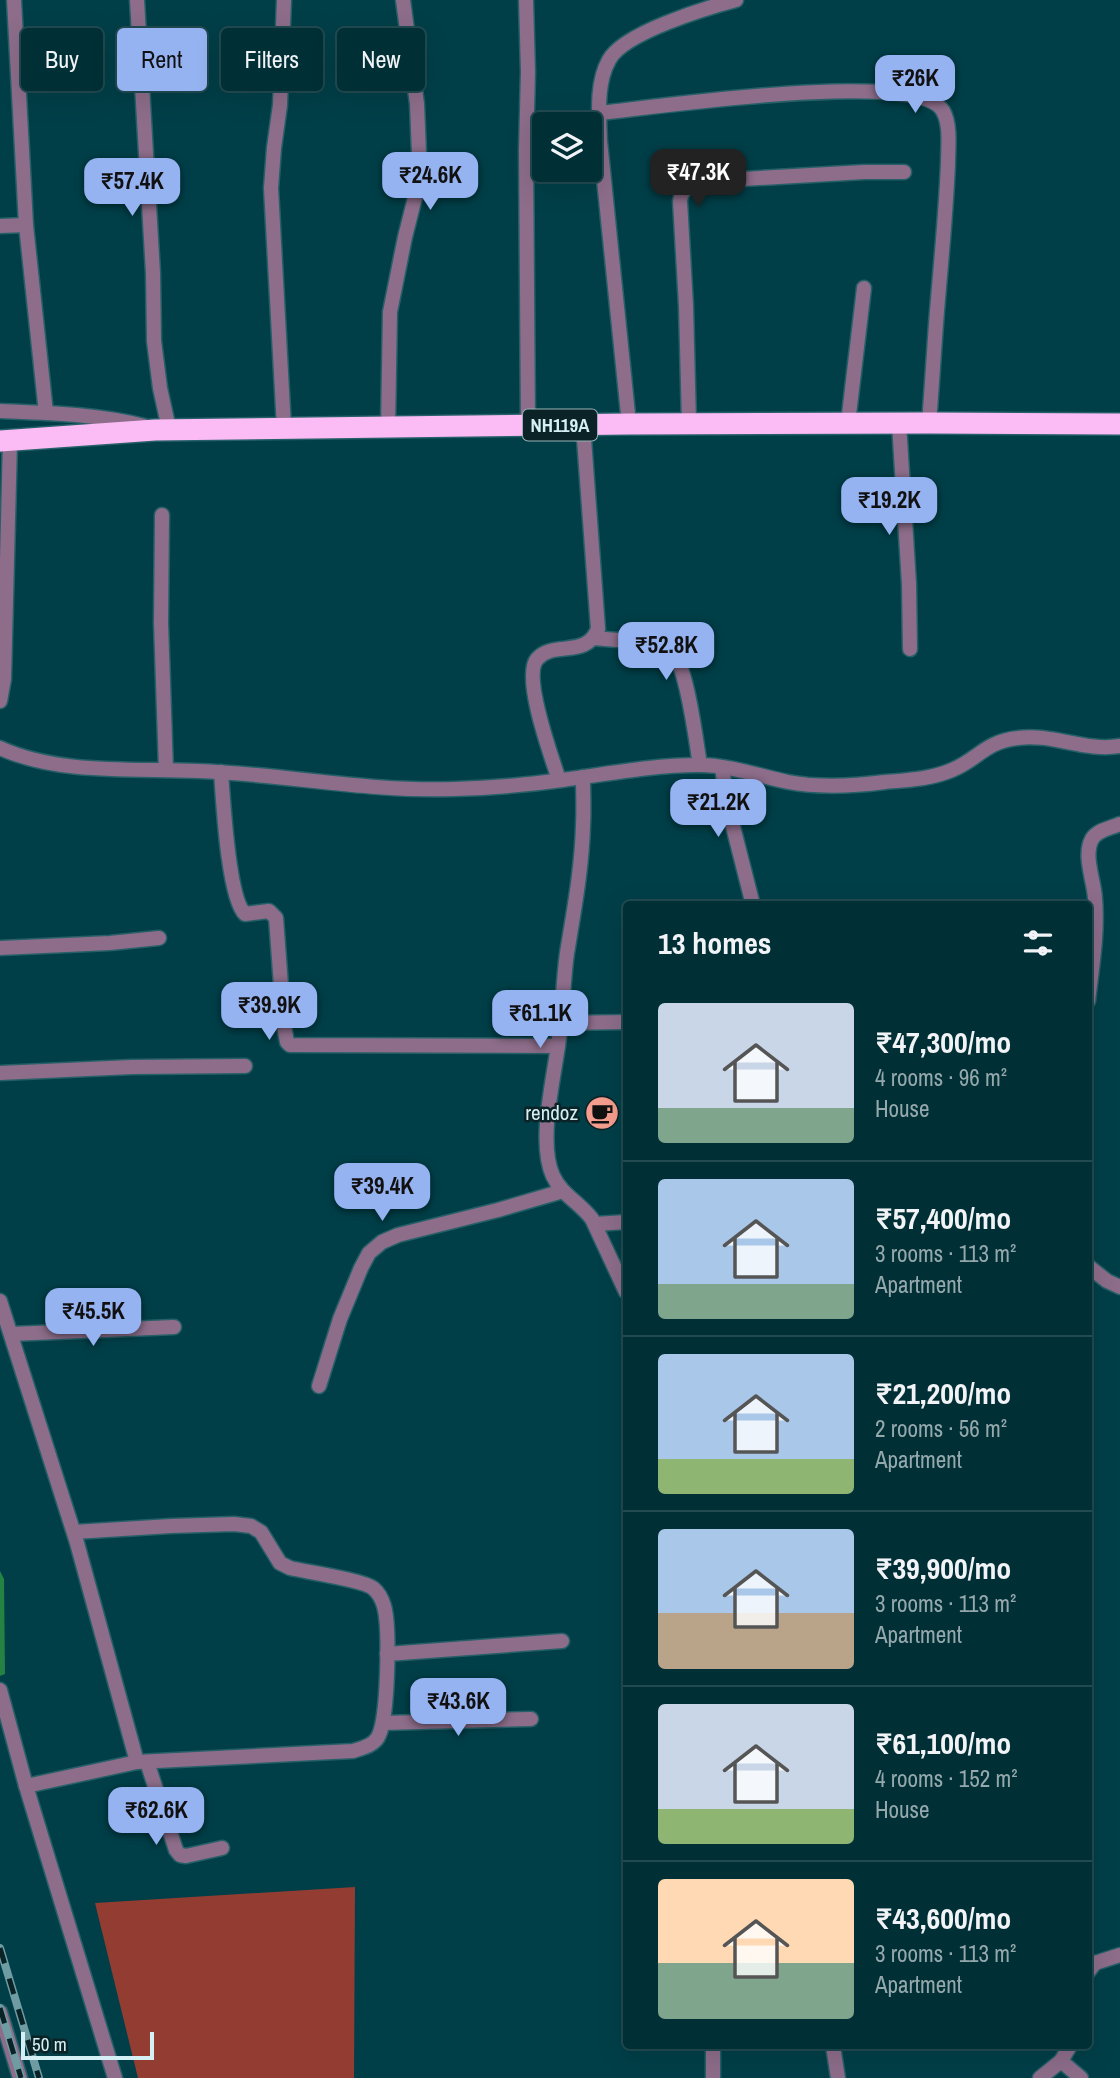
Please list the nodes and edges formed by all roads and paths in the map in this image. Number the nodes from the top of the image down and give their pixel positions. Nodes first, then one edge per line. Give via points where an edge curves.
1 (14, 0) edge
2 (137, 0) edge
3 (284, 0) edge
4 (403, 0) edge
5 (526, 0) edge
6 (736, 0) edge
7 (698, 5) edge
8 (599, 112) edge
9 (602, 113) edge
10 (602, 144) edge
11 (904, 172) dead end
12 (26, 225) junction
13 (0, 226) edge
14 (864, 288) dead end
15 (0, 411) edge
16 (46, 412) junction
17 (848, 423) junction
18 (899, 423) junction
19 (929, 423) junction
20 (629, 424) junction
21 (689, 424) junction
22 (1120, 424) edge
23 (528, 425) junction
24 (583, 425) junction
25 (388, 427) junction
26 (284, 428) junction
27 (162, 429) junction
28 (5, 441) edge
29 (162, 515) dead end
30 (594, 638) junction
31 (911, 649) dead end
32 (0, 701) edge
33 (1120, 746) edge
34 (0, 748) edge
35 (700, 765) junction
36 (722, 768) junction
37 (166, 770) junction
38 (221, 772) junction
39 (583, 777) junction
40 (559, 780) junction
41 (1120, 824) edge
42 (752, 901) edge
43 (159, 938) dead end
44 (0, 948) edge
45 (1092, 956) edge
46 (623, 1022) edge
47 (561, 1023) junction
48 (558, 1046) junction
49 (246, 1066) dead end
50 (0, 1073) edge
51 (563, 1191) junction
52 (623, 1222) edge
53 (595, 1224) junction
54 (1092, 1269) edge
55 (623, 1285) edge
56 (1120, 1287) edge
57 (0, 1301) edge
58 (174, 1327) dead end
59 (11, 1334) junction
60 (319, 1386) dead end
61 (74, 1532) junction
62 (562, 1641) dead end
63 (387, 1654) junction
64 (0, 1690) edge
65 (531, 1719) dead end
66 (383, 1723) junction
67 (142, 1762) junction
68 (26, 1786) junction
69 (222, 1848) dead end
70 (1120, 1955) edge
71 (1092, 1966) edge
72 (0, 2012) edge
73 (713, 2049) edge
74 (833, 2049) edge
75 (1068, 2049) edge
76 (1061, 2061) junction
77 (20, 2078) edge
78 (115, 2078) edge
79 (712, 2078) edge
80 (838, 2078) edge
81 (1040, 2078) edge
82 (1081, 2078) edge

1 - 12 street
2 - 27 street
3 - 26 street via 280,105 271,178
4 - 25 street via 417,104 420,178 390,312
5 - 23 street
6 - 7 street
7 - 8 street via 620,47 609,58
9 - 19 street via 824,91 892,94 937,103 944,112 948,143 947,202
10 - 20 street
11 - 21 street via 708,181 686,187 680,201
12 - 13 street
12 - 16 street
14 - 17 street
15 - 16 street
16 - 27 street
17 - 18 highway, NH119A
17 - 21 highway, NH119A
18 - 19 highway, NH119A
18 - 31 street
19 - 22 highway, NH119A
20 - 21 highway, NH119A
20 - 24 highway, NH119A
23 - 24 highway, NH119A
23 - 25 highway, NH119A
24 - 30 street via 598,614
25 - 26 highway, NH119A
26 - 27 highway, NH119A
27 - 28 highway, NH119A
28 - 32 street via 4,679
29 - 37 street via 160,624
30 - 35 street via 655,644 676,656
30 - 40 street via 544,654 533,668 537,708
33 - 36 street via 1091,747 1021,737 989,746 955,769 932,776 854,785 792,783
34 - 37 street via 72,765
35 - 36 street
35 - 39 street
36 - 42 street via 727,807
37 - 38 street
38 - 40 street via 416,789
38 - 48 street via 238,905 244,914 269,911 276,918 284,1026 290,1045
39 - 40 street
39 - 47 street via 581,860
41 - 45 street via 1093,836 1091,842 1096,912
43 - 44 street
46 - 47 street
47 - 48 street
48 - 51 street via 546,1138 553,1176
49 - 50 street
51 - 53 street
51 - 60 street via 382,1242 361,1268
52 - 53 street
53 - 55 street
54 - 56 street
57 - 59 street
58 - 59 street
59 - 61 street
61 - 63 street via 251,1526 261,1532 280,1563 371,1586 384,1607
61 - 67 street
62 - 63 street
63 - 66 street
64 - 68 street
65 - 66 street
66 - 67 street via 379,1737 353,1751
67 - 68 street
67 - 69 street via 180,1855
68 - 78 street
70 - 71 street
72 - 77 street
73 - 79 street
74 - 80 street
75 - 76 street
76 - 81 street
76 - 82 street

